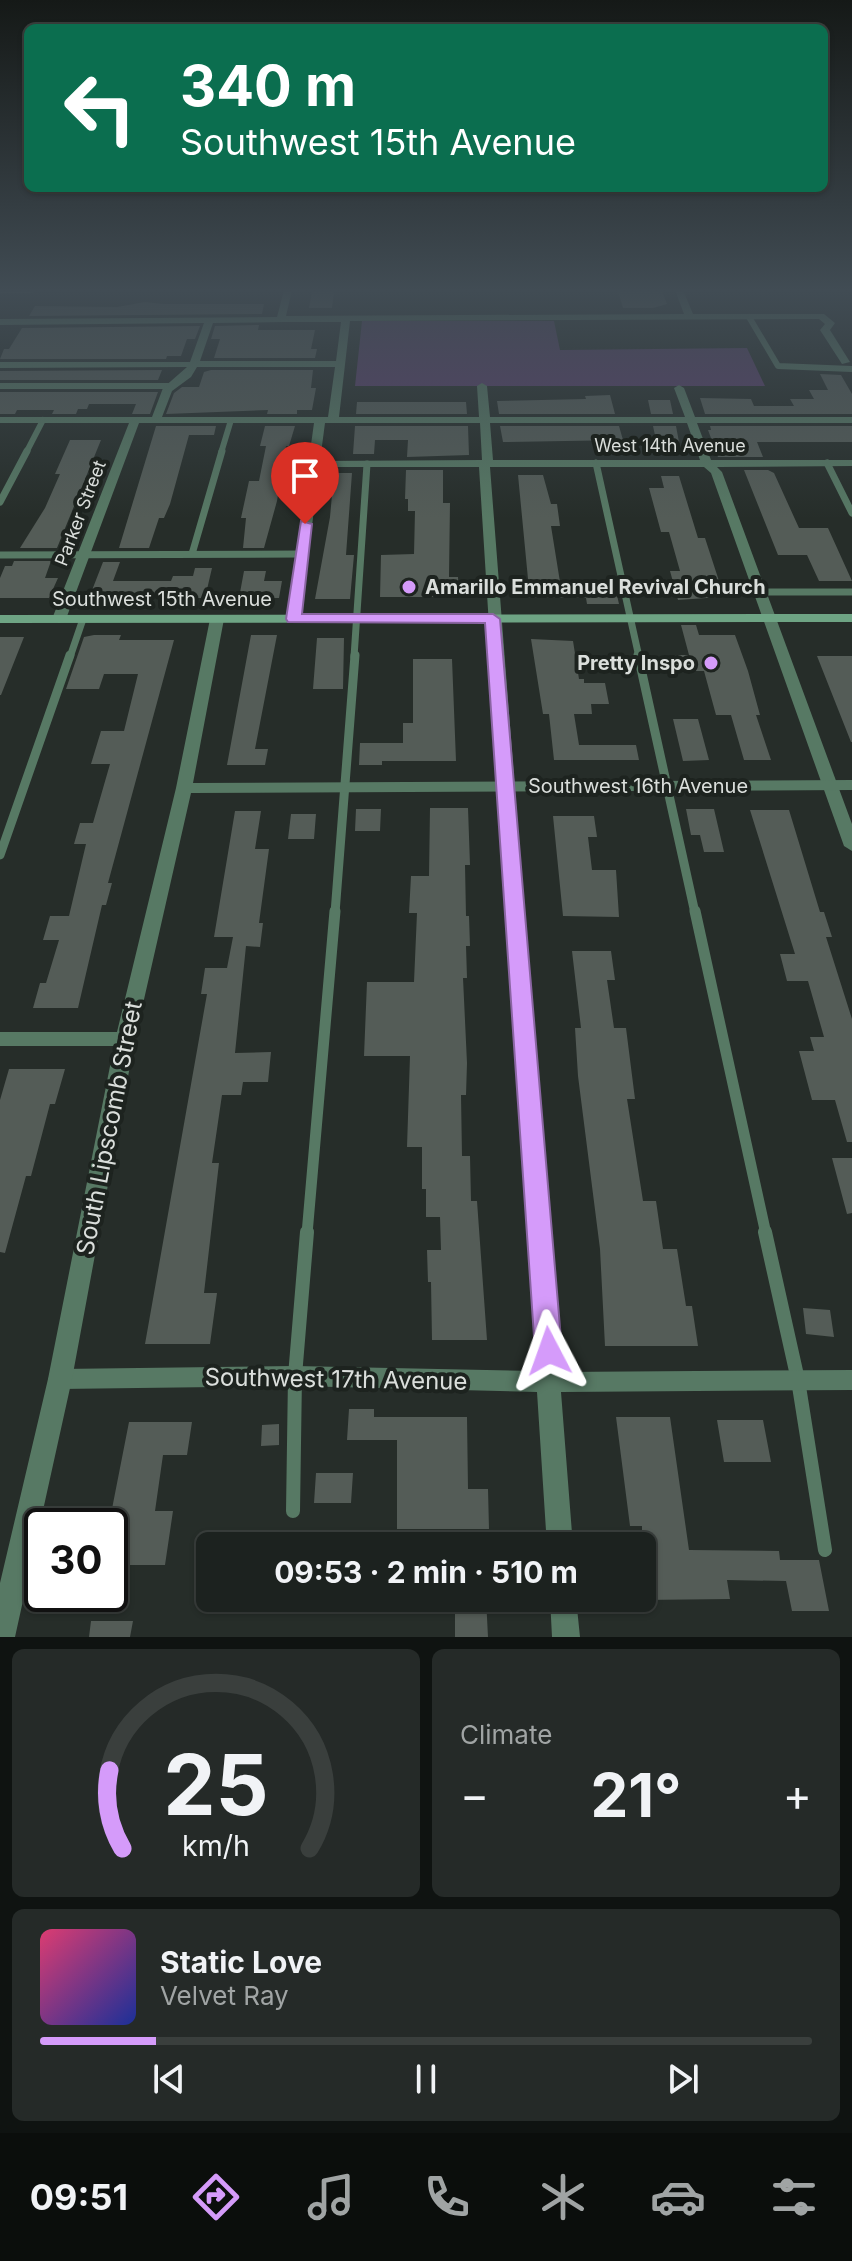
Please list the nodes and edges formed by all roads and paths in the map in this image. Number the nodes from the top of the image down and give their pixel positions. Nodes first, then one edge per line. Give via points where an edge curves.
1 (193, 366) edge
2 (339, 366) edge
3 (0, 386) edge
4 (170, 386) junction
5 (482, 386) dead end
6 (679, 388) dead end
7 (0, 420) edge
8 (43, 420) junction
9 (135, 420) junction
10 (156, 420) junction
11 (231, 420) junction
12 (327, 420) junction
13 (485, 420) junction
14 (691, 420) junction
15 (852, 420) edge
16 (596, 463) junction
17 (707, 463) junction
18 (827, 463) junction
19 (852, 463) edge
20 (313, 464) junction
21 (367, 464) junction
22 (486, 464) junction
23 (0, 502) edge
24 (852, 513) edge
25 (192, 554) junction
26 (302, 554) junction
27 (0, 555) edge
28 (84, 555) junction
29 (759, 592) junction
30 (852, 592) edge
31 (632, 618) junction
32 (768, 618) junction
33 (852, 618) edge
34 (0, 619) edge
35 (59, 619) junction
36 (83, 619) junction
37 (217, 619) junction
38 (294, 619) junction
39 (356, 619) junction
40 (493, 619) junction
41 (852, 785) edge
42 (505, 786) junction
43 (668, 786) junction
44 (830, 786) junction
45 (346, 787) junction
46 (184, 788) junction
47 (852, 846) edge
48 (0, 855) edge
49 (0, 1039) edge
50 (125, 1039) junction
51 (295, 1376) junction
52 (60, 1379) junction
53 (798, 1380) junction
54 (852, 1380) edge
55 (551, 1382) junction
56 (293, 1511) dead end
57 (559, 1532) edge
58 (825, 1550) dead end
59 (564, 1612) edge
60 (1, 1637) edge
61 (566, 1637) edge

1 - 4 street
2 - 12 street
3 - 4 lane
4 - 10 street
5 - 13 street
6 - 14 street
7 - 8 street
8 - 9 street
8 - 23 lane
9 - 10 street
9 - 28 street, Parker Street
10 - 11 street
11 - 12 street
11 - 25 lane
12 - 13 street
12 - 20 street
13 - 14 street
13 - 22 street
14 - 15 street
14 - 17 street
16 - 17 street, West 14th Avenue
16 - 22 street, West 14th Avenue
16 - 31 lane
17 - 18 street, West 14th Avenue
17 - 29 street via 716,472
18 - 19 street, West 14th Avenue
18 - 24 lane
20 - 21 street, West 14th Avenue
20 - 26 street
21 - 22 street, West 14th Avenue
21 - 39 lane
22 - 40 street
25 - 26 lane
25 - 28 lane
26 - 38 street
27 - 28 lane
28 - 35 street, Parker Street
29 - 30 lane
29 - 32 street
31 - 32 main road, Southwest 15th Avenue
31 - 40 main road, Southwest 15th Avenue
31 - 43 lane
32 - 33 main road, Southwest 15th Avenue
32 - 44 street
34 - 35 main road, Southwest 15th Avenue
35 - 36 main road, Southwest 15th Avenue
36 - 37 main road, Southwest 15th Avenue
36 - 48 lane
37 - 38 main road, Southwest 15th Avenue
37 - 46 street, South Lipscomb Street
38 - 39 main road, Southwest 15th Avenue
39 - 40 main road, Southwest 15th Avenue
39 - 45 lane
40 - 42 street
41 - 44 street, Southwest 16th Avenue
42 - 43 street, Southwest 16th Avenue
42 - 45 street, Southwest 16th Avenue
42 - 55 street
43 - 44 street, Southwest 16th Avenue
43 - 53 lane
44 - 47 street
45 - 46 street, Southwest 16th Avenue
45 - 51 lane
46 - 50 street, South Lipscomb Street
49 - 50 street
50 - 52 street, South Lipscomb Street
51 - 52 street, Southwest 17th Avenue
51 - 55 street, Southwest 17th Avenue
51 - 56 lane
52 - 60 street, South Lipscomb Street
53 - 54 street, Southwest 17th Avenue
53 - 55 street, Southwest 17th Avenue
53 - 58 lane
55 - 57 street
59 - 61 street

